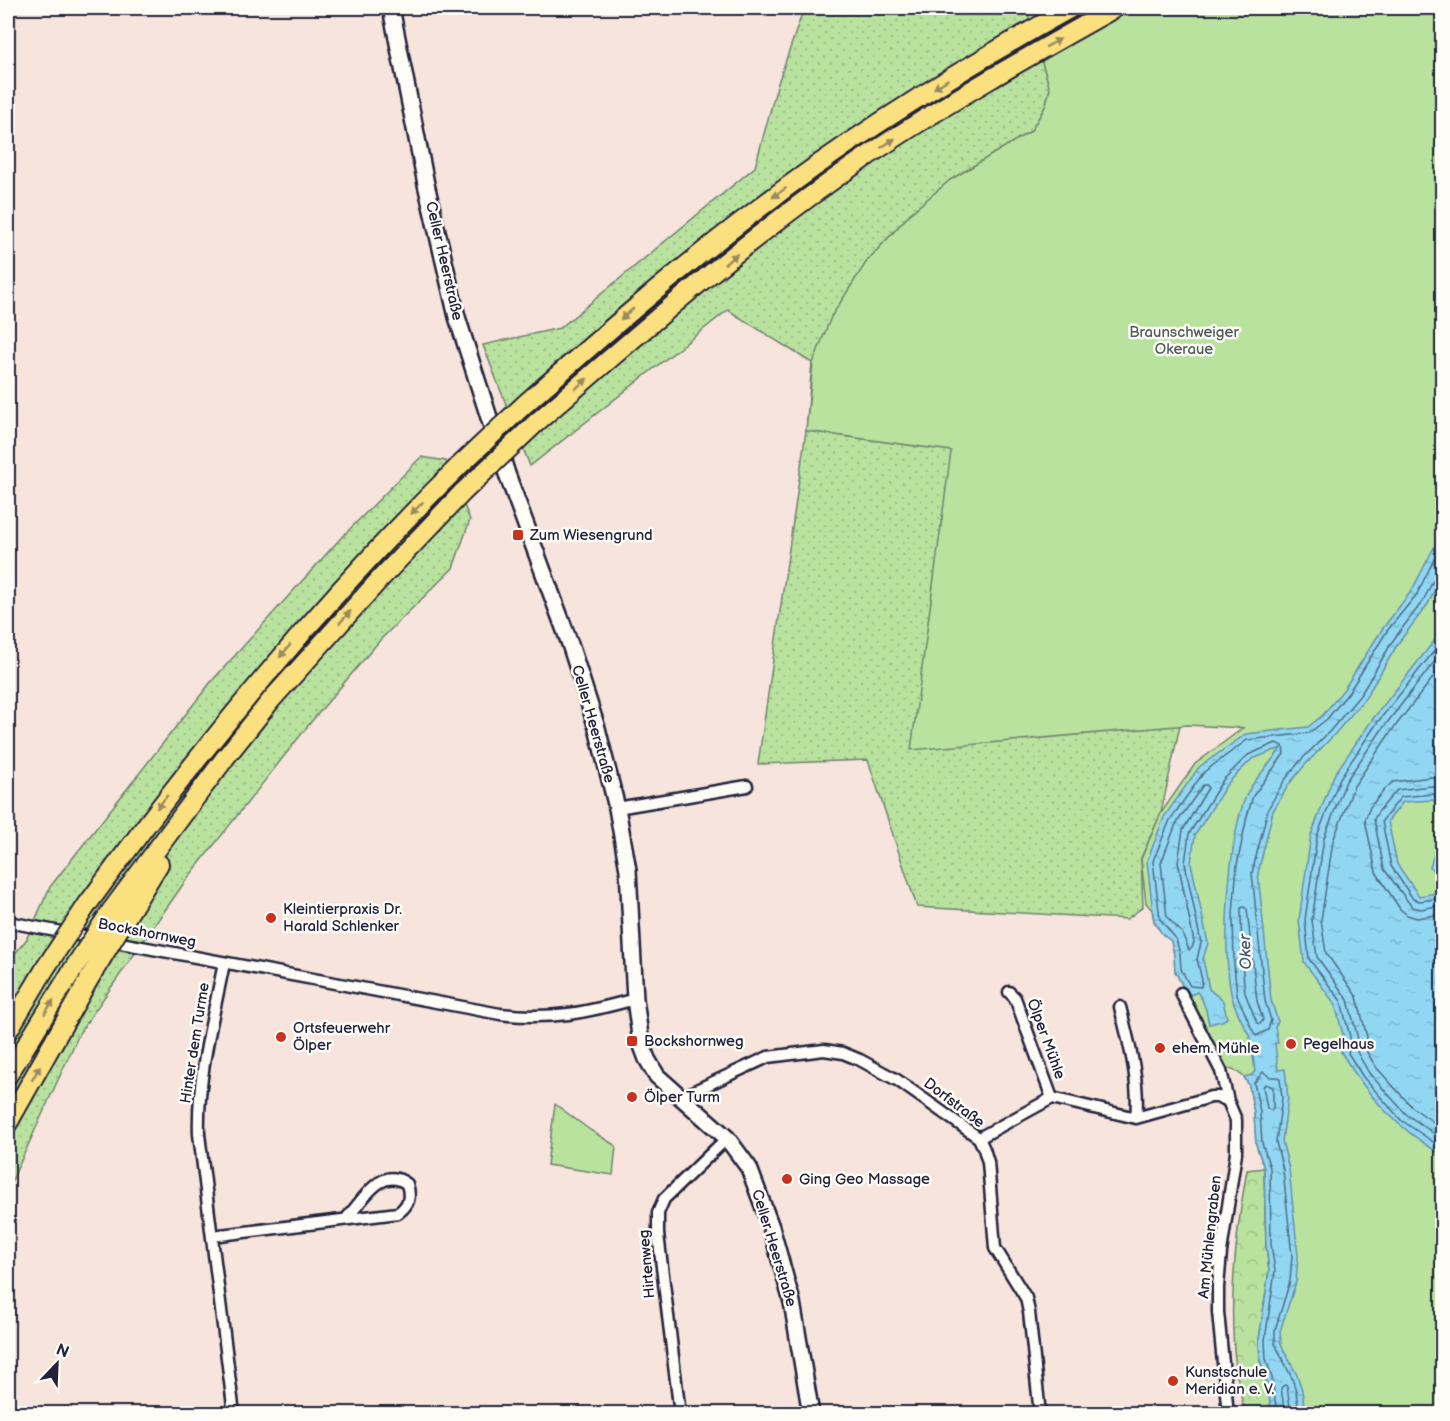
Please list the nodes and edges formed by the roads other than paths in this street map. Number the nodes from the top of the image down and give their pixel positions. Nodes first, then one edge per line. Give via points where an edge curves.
1 (391, 8) edge
2 (1071, 8) edge
3 (1115, 8) edge
4 (747, 786) dead end
5 (617, 808) junction
6 (119, 914) junction
7 (8, 922) edge
8 (224, 963) junction
9 (1008, 992) dead end
10 (1181, 993) dead end
11 (635, 999) junction
12 (1120, 1007) dead end
13 (8, 1031) edge
14 (8, 1075) edge
15 (681, 1097) junction
16 (1052, 1098) junction
17 (1228, 1101) junction
18 (1136, 1118) junction
19 (8, 1124) edge
20 (727, 1138) junction
21 (979, 1138) junction
22 (346, 1219) junction
23 (212, 1236) junction
24 (234, 1413) edge
25 (680, 1413) edge
26 (811, 1413) edge
27 (1040, 1413) edge
28 (1228, 1413) edge

1 - 5 main road, Celler Heerstraße via 457,317 507,474 570,644
2 -> 13 highway, bridge via 990,52 759,208 646,298 459,466 305,628 157,809 87,905
6 -> 3 highway, bridge via 225,758 273,699 416,540 537,422 660,316 865,158 1002,72
4 - 5 street
5 - 11 main road, Celler Heerstraße via 628,870
14 -> 6 highway, bridge via 70,974
19 -> 6 highway, bridge via 89,979
7 - 8 street, Bockshornweg
8 - 11 street, Bockshornweg via 529,1017 588,1012
8 - 23 street, Hinter dem Turme via 198,1113
9 - 16 street, Ölper Mühle via 1015,998
10 - 17 street, Am Mühlengraben via 1221,1071
11 - 15 main road, Celler Heerstraße via 647,1059 657,1076
12 - 18 street via 1131,1053
15 - 20 main road, Celler Heerstraße
15 - 21 street, Dorfstraße via 768,1057 824,1050 843,1053 888,1074
16 - 18 street
16 - 21 street
17 - 18 street via 1210,1097
17 - 28 street, Am Mühlengraben via 1236,1120 1237,1136 1218,1295
20 - 25 street, Hirtenweg via 664,1199 658,1213
20 - 26 main road, Celler Heerstraße via 748,1168 771,1227 792,1302
21 - 27 street, Dorfstraße via 988,1162 995,1248 1026,1298
22 - 22 street via 398,1213 409,1200 407,1184 393,1177 379,1182
22 - 23 street
23 - 24 street, Hinter dem Turme

